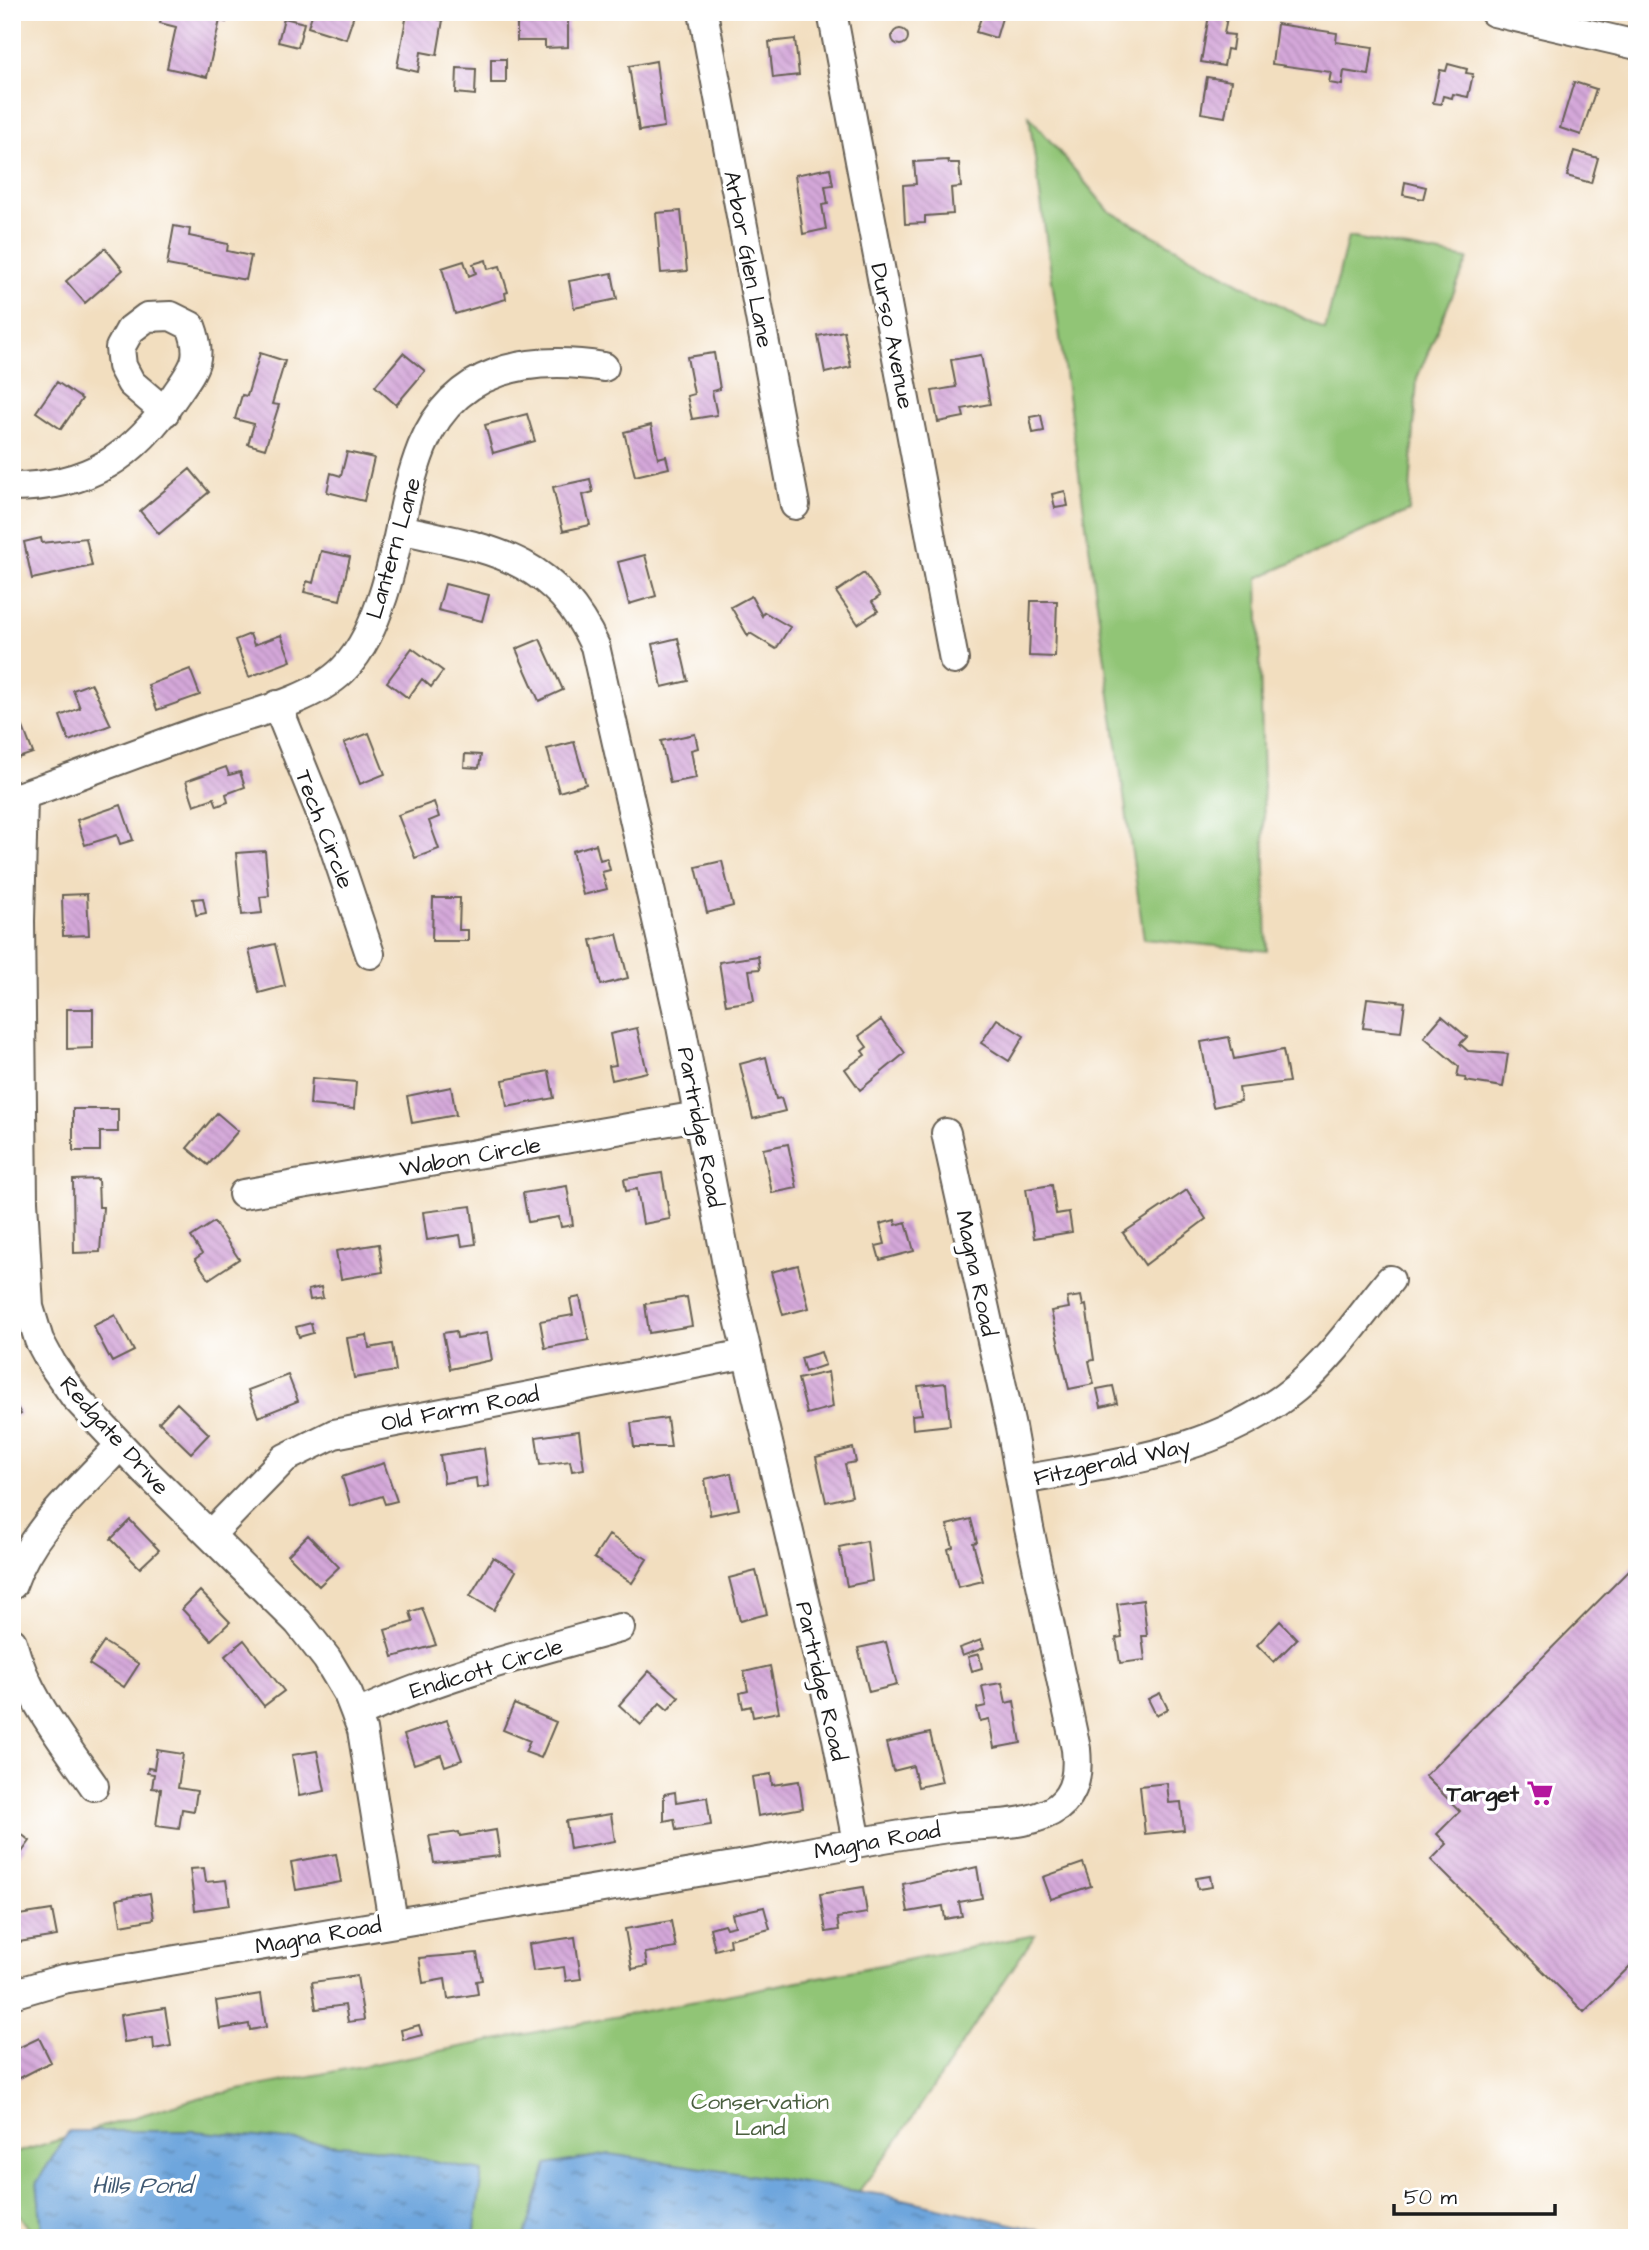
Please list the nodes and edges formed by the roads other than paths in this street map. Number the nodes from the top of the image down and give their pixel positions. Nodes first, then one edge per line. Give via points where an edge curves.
1 (703, 12) edge
2 (832, 12) edge
3 (1494, 12) edge
4 (1637, 45) edge
5 (604, 367) dead end
6 (165, 412) dead end
7 (12, 487) edge
8 (795, 505) dead end
9 (400, 529) junction
10 (954, 660) dead end
11 (277, 705) junction
12 (18, 797) edge
13 (370, 954) dead end
14 (698, 1116) junction
15 (946, 1132) dead end
16 (243, 1194) dead end
17 (1390, 1280) dead end
18 (746, 1354) junction
19 (120, 1445) junction
20 (1022, 1480) junction
21 (210, 1535) junction
22 (12, 1585) edge
23 (620, 1628) dead end
24 (12, 1643) edge
25 (356, 1716) junction
26 (94, 1786) dead end
27 (857, 1842) junction
28 (393, 1922) junction
29 (12, 1994) edge

1 - 8 street, Arbor Glen Lane
2 - 10 street, Durso Avenue
3 - 4 street
5 - 9 street, Lantern Lane via 536,362 498,371 469,386 445,408 423,445
6 - 7 street via 134,447 111,464 53,484
9 - 11 street, Lantern Lane via 392,570 362,648 341,672 312,691
9 - 14 street, Partridge Road via 519,562 548,579 586,625 603,673
11 - 12 street, Lantern Lane
11 - 13 street, Tech Circle via 331,838
12 - 19 street, Redgate Drive via 23,1201 29,1307 52,1364 75,1397
14 - 16 street, Wabon Circle
14 - 18 street, Partridge Road
15 - 20 street, Magna Road
17 - 20 street, Fitzgerald Way via 1327,1356 1264,1412 1223,1434 1175,1451
18 - 21 street, Old Farm Road via 334,1434 285,1458
18 - 27 street, Partridge Road via 837,1738
19 - 21 street, Redgate Drive
19 - 22 street via 40,1529
20 - 27 street, Magna Road via 1076,1749 1078,1771 1072,1791 1059,1806 1023,1819
21 - 25 street, Redgate Drive via 298,1622 327,1659
23 - 25 street, Endicott Circle via 401,1693
24 - 26 street via 36,1700
25 - 28 street, Redgate Drive via 371,1776
27 - 28 street, Magna Road
28 - 29 street, Magna Road via 62,1979

